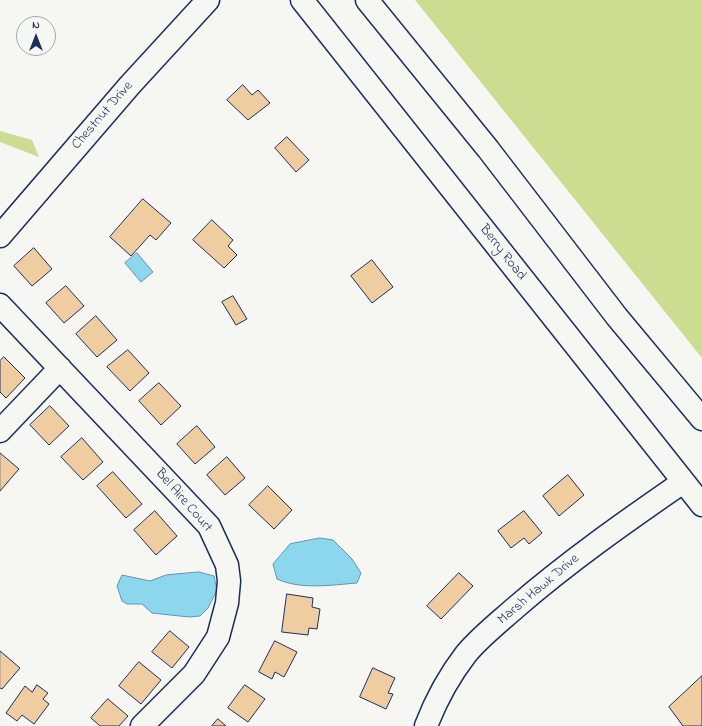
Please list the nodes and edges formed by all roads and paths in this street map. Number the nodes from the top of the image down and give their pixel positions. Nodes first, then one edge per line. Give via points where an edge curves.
1 (208, 0) edge
2 (302, 0) edge
3 (367, 0) edge
4 (0, 236) edge
5 (0, 305) edge
6 (60, 368) junction
7 (702, 419) edge
8 (0, 430) edge
9 (682, 482) junction
10 (702, 505) edge
11 (142, 726) edge
12 (426, 726) edge

1 - 4 main road, Chestnut Drive via 130,85
2 - 9 main road, Berry Road
3 - 7 main road via 483,143 617,317
5 - 6 main road, Bel Aire Court
6 - 8 main road
6 - 11 main road, Bel Aire Court via 210,526 227,565 227,603 218,637 194,674
9 - 10 main road, Berry Road
9 - 12 main road, Marsh Hawk Drive via 538,588 491,629 467,653 448,679

